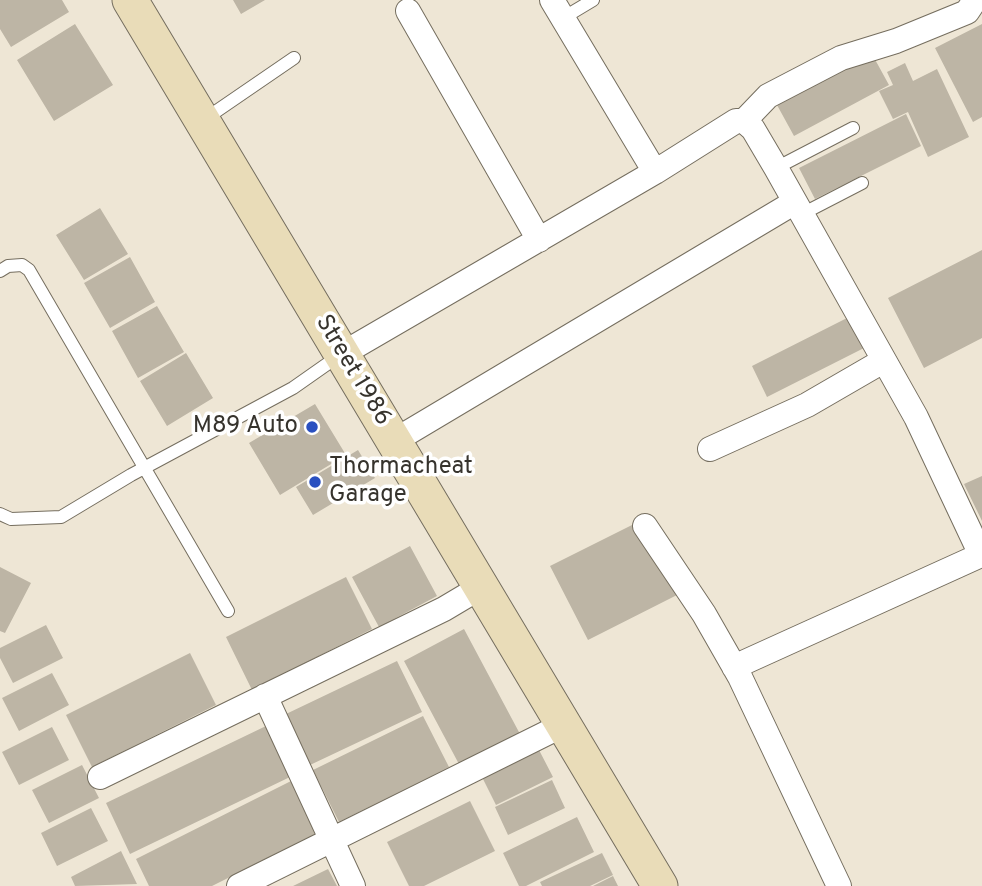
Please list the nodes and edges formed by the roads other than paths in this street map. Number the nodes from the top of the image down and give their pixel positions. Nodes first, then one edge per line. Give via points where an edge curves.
1 (130, 0) edge
2 (593, 0) edge
3 (975, 0) edge
4 (557, 9) edge
5 (408, 11) dead end
6 (294, 58) dead end
7 (202, 121) junction
8 (744, 121) junction
9 (853, 128) dead end
10 (776, 169) junction
11 (655, 172) junction
12 (862, 183) dead end
13 (799, 208) junction
14 (539, 240) junction
15 (0, 271) edge
16 (342, 355) junction
17 (883, 361) junction
18 (394, 441) junction
19 (710, 449) dead end
20 (143, 468) junction
21 (0, 514) edge
22 (645, 526) dead end
23 (981, 555) edge
24 (481, 587) junction
25 (229, 611) dead end
26 (734, 667) junction
27 (265, 696) junction
28 (563, 725) junction
29 (100, 777) dead end
30 (333, 841) junction
31 (239, 886) edge
32 (353, 886) edge
33 (660, 886) edge
34 (839, 886) edge

1 - 7 main road, Street 1986
2 - 4 lane
3 - 8 street via 967,12 841,58 768,96
4 - 11 street
5 - 14 street
6 - 7 lane
7 - 16 main road, Street 1986
8 - 10 street
8 - 11 street via 736,121
9 - 10 lane
10 - 13 street
11 - 14 street
12 - 13 lane
13 - 17 street
13 - 18 street
14 - 16 street
15 - 20 lane via 22,265 29,270
16 - 18 main road, Street 1986
16 - 20 lane via 293,388
17 - 19 street via 807,405
17 - 23 street via 916,416
18 - 24 main road, Street 1986
20 - 21 lane via 61,517 11,519
20 - 25 lane
22 - 26 street
23 - 26 street
24 - 27 street
24 - 28 main road, Street 1986
26 - 34 street
27 - 29 street
27 - 30 street
28 - 30 street
28 - 33 main road, Street 1986
30 - 31 street
30 - 32 street

